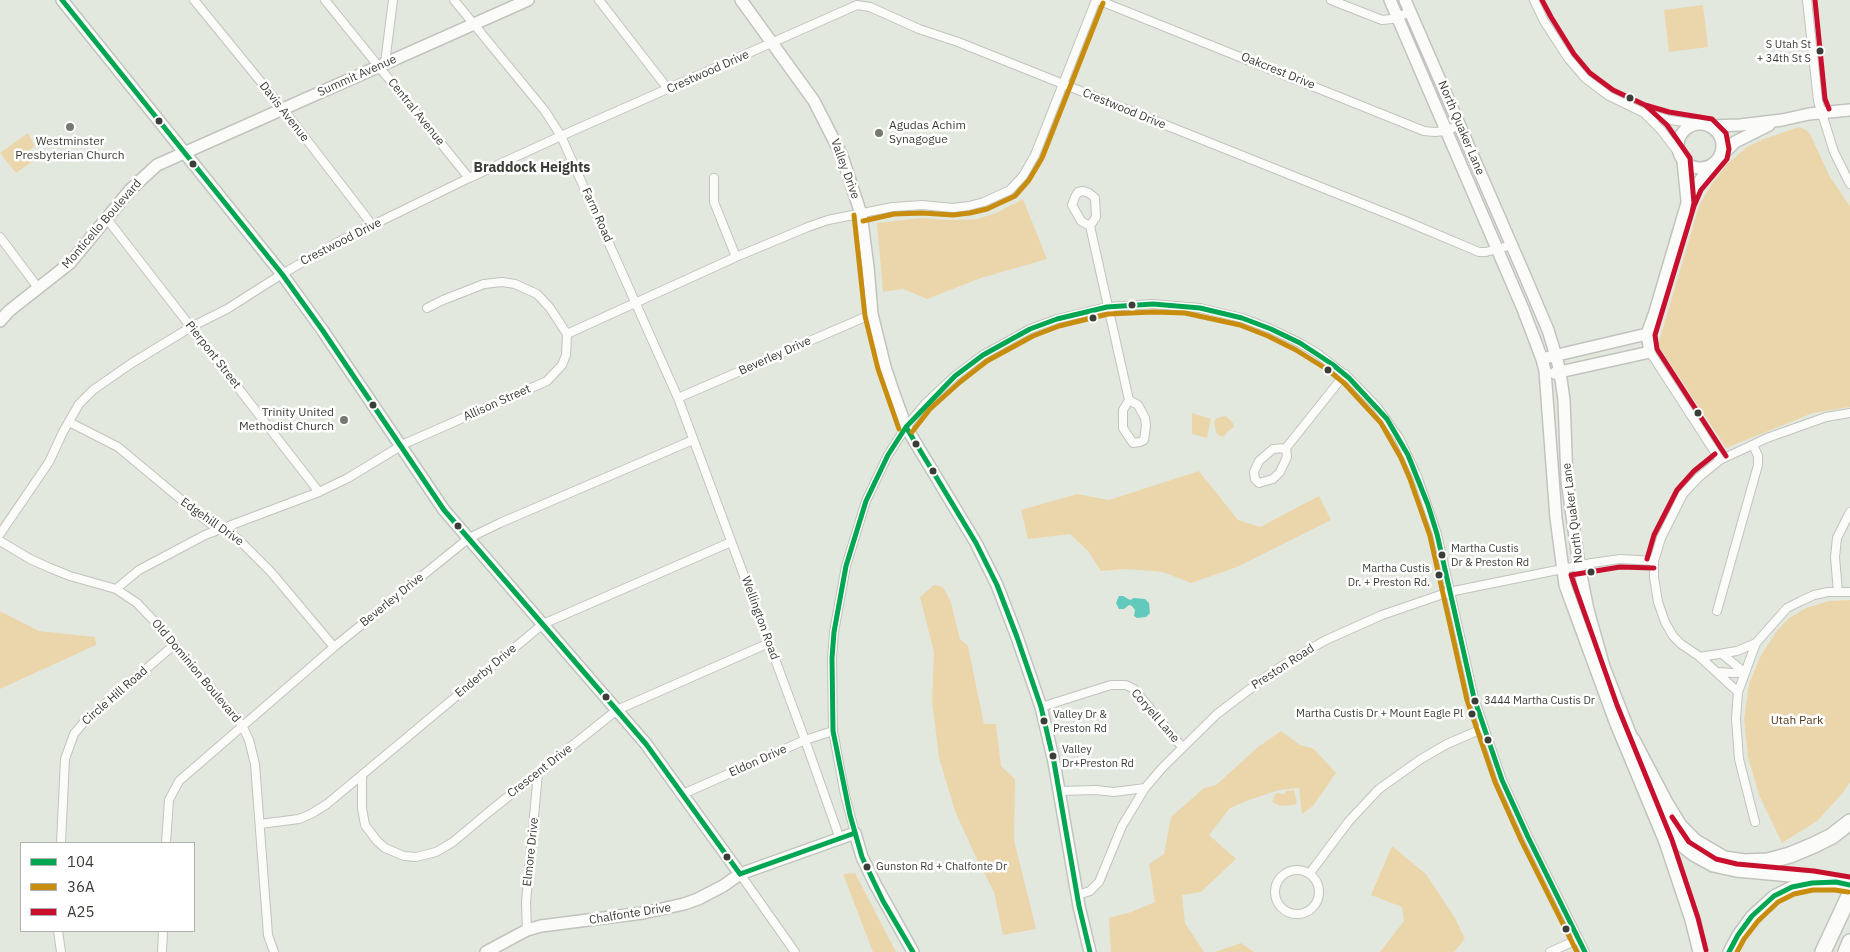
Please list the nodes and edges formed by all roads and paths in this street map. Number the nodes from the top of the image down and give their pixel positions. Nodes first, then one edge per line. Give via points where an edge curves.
1 (62, 0) edge
2 (194, 0) edge
3 (325, 0) edge
4 (393, 0) edge
5 (454, 0) edge
6 (528, 0) edge
7 (599, 0) edge
8 (741, 0) edge
9 (1097, 0) edge
10 (1331, 0) edge
11 (1390, 0) edge
12 (1406, 0) edge
13 (1534, 0) edge
14 (1808, 0) edge
15 (1410, 12) junction
16 (1397, 18) junction
17 (474, 25) junction
18 (773, 44) junction
19 (382, 64) junction
20 (1062, 84) junction
21 (668, 89) junction
22 (282, 109) junction
23 (1850, 110) edge
24 (1642, 112) junction
25 (1822, 112) junction
26 (1782, 120) junction
27 (1459, 125) junction
28 (1704, 125) junction
29 (1446, 131) junction
30 (561, 136) junction
31 (186, 153) junction
32 (1681, 157) junction
33 (1714, 163) junction
34 (469, 178) junction
35 (714, 178) dead end
36 (1850, 184) edge
37 (1687, 203) junction
38 (861, 214) junction
39 (107, 218) junction
40 (373, 226) junction
41 (1090, 226) dead end
42 (0, 237) edge
43 (1512, 245) junction
44 (1497, 249) junction
45 (736, 257) junction
46 (282, 274) junction
47 (39, 289) junction
48 (635, 302) junction
49 (1107, 307) junction
50 (427, 308) dead end
51 (872, 314) junction
52 (0, 321) edge
53 (191, 327) junction
54 (567, 334) junction
55 (1647, 334) junction
56 (1650, 352) junction
57 (1556, 356) junction
58 (1542, 359) junction
59 (1560, 372) junction
60 (1345, 374) junction
61 (1546, 375) junction
62 (678, 398) junction
63 (1129, 400) junction
64 (1850, 413) edge
65 (69, 422) junction
66 (906, 427) junction
67 (693, 440) junction
68 (401, 445) junction
69 (1753, 445) junction
70 (1286, 448) junction
71 (1720, 460) junction
72 (319, 492) junction
73 (1850, 512) edge
74 (220, 529) junction
75 (0, 534) edge
76 (468, 538) junction
77 (0, 541) edge
78 (731, 542) junction
79 (1654, 561) junction
80 (1579, 566) junction
81 (1562, 569) junction
82 (116, 589) junction
83 (1450, 592) junction
84 (1838, 592) junction
85 (1850, 592) edge
86 (1717, 611) dead end
87 (543, 624) junction
88 (769, 643) junction
89 (1756, 643) junction
90 (174, 645) junction
91 (334, 647) junction
92 (1722, 654) junction
93 (1700, 657) junction
94 (1717, 672) junction
95 (1744, 672) junction
96 (1738, 692) junction
97 (1041, 707) junction
98 (616, 710) junction
99 (242, 725) junction
100 (1484, 728) junction
101 (833, 732) junction
102 (805, 740) junction
103 (1632, 740) junction
104 (1182, 747) junction
105 (538, 773) junction
106 (362, 776) junction
107 (1145, 788) junction
108 (1059, 791) junction
109 (683, 794) junction
110 (1755, 822) dead end
111 (1850, 822) edge
112 (260, 824) junction
113 (855, 833) junction
114 (840, 839) junction
115 (61, 842) edge
116 (166, 842) edge
117 (1310, 873) junction
118 (740, 874) junction
119 (1836, 882) junction
120 (1850, 885) edge
121 (1850, 894) edge
122 (1078, 895) junction
123 (527, 930) junction
124 (58, 932) edge
125 (163, 932) edge
126 (1579, 939) junction
127 (1850, 942) edge
128 (61, 952) edge
129 (162, 952) edge
130 (274, 952) edge
131 (486, 952) edge
132 (794, 952) edge
133 (913, 952) edge
134 (1090, 952) edge
135 (1550, 952) edge
136 (1585, 952) edge
137 (1699, 952) edge
138 (1729, 952) edge
139 (1823, 952) edge
140 (1846, 952) edge

1 - 31 street
2 - 22 street, Davis Avenue
3 - 19 street, Central Avenue
4 - 19 street
5 - 17 street, Farm Road
6 - 17 street, Summit Avenue
7 - 21 street
8 - 18 street, Valley Drive
9 - 20 street
9 - 29 street, Oakcrest Drive via 1424,131
10 - 16 street via 1382,20
11 - 16 street, North Quaker Lane
12 - 15 street, North Quaker Lane
13 - 24 street via 1562,52 1585,78 1609,96
14 - 25 street via 1818,101
15 - 16 street
15 - 27 street, North Quaker Lane
16 - 29 street, North Quaker Lane
17 - 19 street, Summit Avenue
17 - 30 street, Farm Road via 545,111
18 - 20 street, Crestwood Drive via 857,5
18 - 21 street, Crestwood Drive
18 - 38 street, Valley Drive via 826,122 842,156
19 - 22 street, Summit Avenue
19 - 34 street, Central Avenue
20 - 38 street via 1029,166 1010,190 969,206 894,207
20 - 44 street, Crestwood Drive via 1479,252
21 - 30 street, Crestwood Drive
22 - 31 street, Summit Avenue
22 - 40 street, Davis Avenue
23 - 25 street
24 - 28 street
24 - 32 street via 1661,130
25 - 26 street
25 - 36 street via 1834,152
26 - 28 street
26 - 33 street via 1735,142
27 - 29 street, Oakcrest Drive
27 - 43 street, North Quaker Lane
28 - 32 street via 1686,129 1678,139
28 - 33 street via 1722,142
29 - 44 street, North Quaker Lane
30 - 34 street, Crestwood Drive
30 - 48 street, Farm Road
31 - 39 street, Monticello Boulevard via 149,171
31 - 46 street
32 - 33 street via 1694,168
32 - 37 street
33 - 37 street via 1695,186
34 - 40 street, Crestwood Drive
35 - 45 street via 714,202
37 - 55 street
38 - 45 street via 808,226
38 - 51 street, Valley Drive
39 - 47 street, Monticello Boulevard via 70,263
39 - 53 street, Pierpont Street
40 - 46 street, Crestwood Drive
41 - 49 street
42 - 47 street
43 - 44 street, Crestwood Drive
43 - 57 street, North Quaker Lane
44 - 58 street, North Quaker Lane
45 - 48 street
46 - 53 street, Crestwood Drive via 227,309
46 - 68 street
47 - 52 street, Monticello Boulevard
48 - 54 street
48 - 62 street, Farm Road
49 - 60 street via 1186,306 1242,318 1300,343
49 - 63 street
49 - 66 street via 1050,322 983,355 925,404
50 - 54 street via 474,286 502,282 537,294
51 - 62 street, Beverley Drive
51 - 66 street, Valley Drive via 885,367
53 - 65 street, Crestwood Drive via 93,390 79,404
53 - 72 street, Pierpont Street
54 - 68 street, Allison Street via 562,364 547,381
55 - 56 street
55 - 57 street
56 - 59 street
56 - 71 street
57 - 58 street
57 - 59 street, North Quaker Lane
58 - 61 street, North Quaker Lane
59 - 61 street
59 - 80 street, North Quaker Lane via 1567,480
60 - 70 street
60 - 83 street via 1387,419 1408,455 1430,512
61 - 81 street, North Quaker Lane
62 - 67 street, Wellington Road
63 - 63 street via 1123,410 1123,428 1133,443 1140,442 1144,440 1145,418 1138,406
64 - 69 street via 1826,417
65 - 74 street, Edgehill Drive via 118,447 164,488
65 - 75 street, Crestwood Drive via 49,462
66 - 97 street, Valley Drive via 976,543 997,585
66 - 101 street via 866,501 846,566 834,632
67 - 76 street, Beverley Drive
67 - 78 street, Wellington Road
68 - 72 street, Allison Street
68 - 76 street via 444,510
69 - 71 street
69 - 86 street via 1758,465
70 - 70 street via 1287,457 1280,472 1259,483 1254,472 1259,461 1273,449
71 - 79 street via 1683,494 1661,538
72 - 74 street, Allison Street
73 - 84 street via 1836,548
74 - 82 street, Allison Street via 162,556 138,570
74 - 91 street, Edgehill Drive via 232,534 252,552
76 - 87 street
76 - 91 street, Beverley Drive
77 - 82 street, Old Dominion Boulevard via 50,568
78 - 87 street, Enderby Drive
78 - 88 street, Wellington Road
79 - 80 street, Preston Road via 1620,559
79 - 93 street via 1656,591 1665,622 1673,636
80 - 81 street, Preston Road
80 - 103 street, North Quaker Lane via 1604,667
81 - 83 street, Preston Road
81 - 137 street, North Quaker Lane via 1610,708 1671,860
82 - 90 street, Old Dominion Boulevard via 147,613
83 - 100 street
83 - 104 street, Preston Road via 1382,615 1304,653 1248,690
84 - 85 street
84 - 89 street via 1814,595 1788,608
87 - 98 street
87 - 106 street, Enderby Drive
88 - 98 street, Crescent Drive
88 - 102 street, Wellington Road
89 - 92 street
89 - 95 street
90 - 99 street, Old Dominion Boulevard
90 - 115 street, Circle Hill Road via 74,734 65,758
91 - 99 street, Beverley Drive
92 - 93 street
92 - 95 street
93 - 94 street
94 - 95 street
94 - 96 street
95 - 96 street
96 - 110 street via 1736,719 1740,759
97 - 104 street, Coryell Lane via 1111,685 1126,685 1134,689
97 - 108 street, Valley Drive
98 - 105 street, Crescent Drive
98 - 109 street
99 - 112 street, Old Dominion Boulevard via 255,764
99 - 116 street, Beverley Drive via 174,787 169,800
100 - 117 street via 1420,759 1379,789
100 - 126 street via 1502,780
101 - 102 street, Eldon Drive
101 - 113 street
102 - 109 street, Eldon Drive
102 - 114 street, Wellington Road
103 - 111 highway via 1680,826 1694,842 1724,859 1768,861 1790,855 1832,836
103 - 119 street, North Quaker Lane via 1672,832 1693,855 1713,866 1736,871
104 - 107 street, Preston Road
105 - 106 street, Crescent Drive via 453,842 436,852 416,857 385,848 371,834 362,808
105 - 123 street, Elmore Drive via 527,893
106 - 112 street, Enderby Drive via 311,814 299,819
107 - 108 street via 1114,792
107 - 122 street, Preston Road via 1122,826 1099,882 1090,891
108 - 122 street, Valley Drive
109 - 118 street
112 - 130 street, Old Dominion Boulevard via 268,935
113 - 114 street, Chalfonte Drive
113 - 133 street via 875,884
114 - 118 street, Chalfonte Drive
117 - 117 street via 1319,888 1318,901 1300,914 1292,914 1279,906 1276,884 1280,877 1293,870
118 - 123 street, Chalfonte Drive via 698,899 672,907 617,917 546,924
118 - 132 street
119 - 120 street
119 - 138 street via 1802,884 1774,896 1752,916
121 - 139 highway
122 - 134 street, Valley Drive
123 - 131 street, Chalfonte Drive
124 - 128 street
125 - 129 street
126 - 135 street
126 - 136 street
127 - 140 highway

